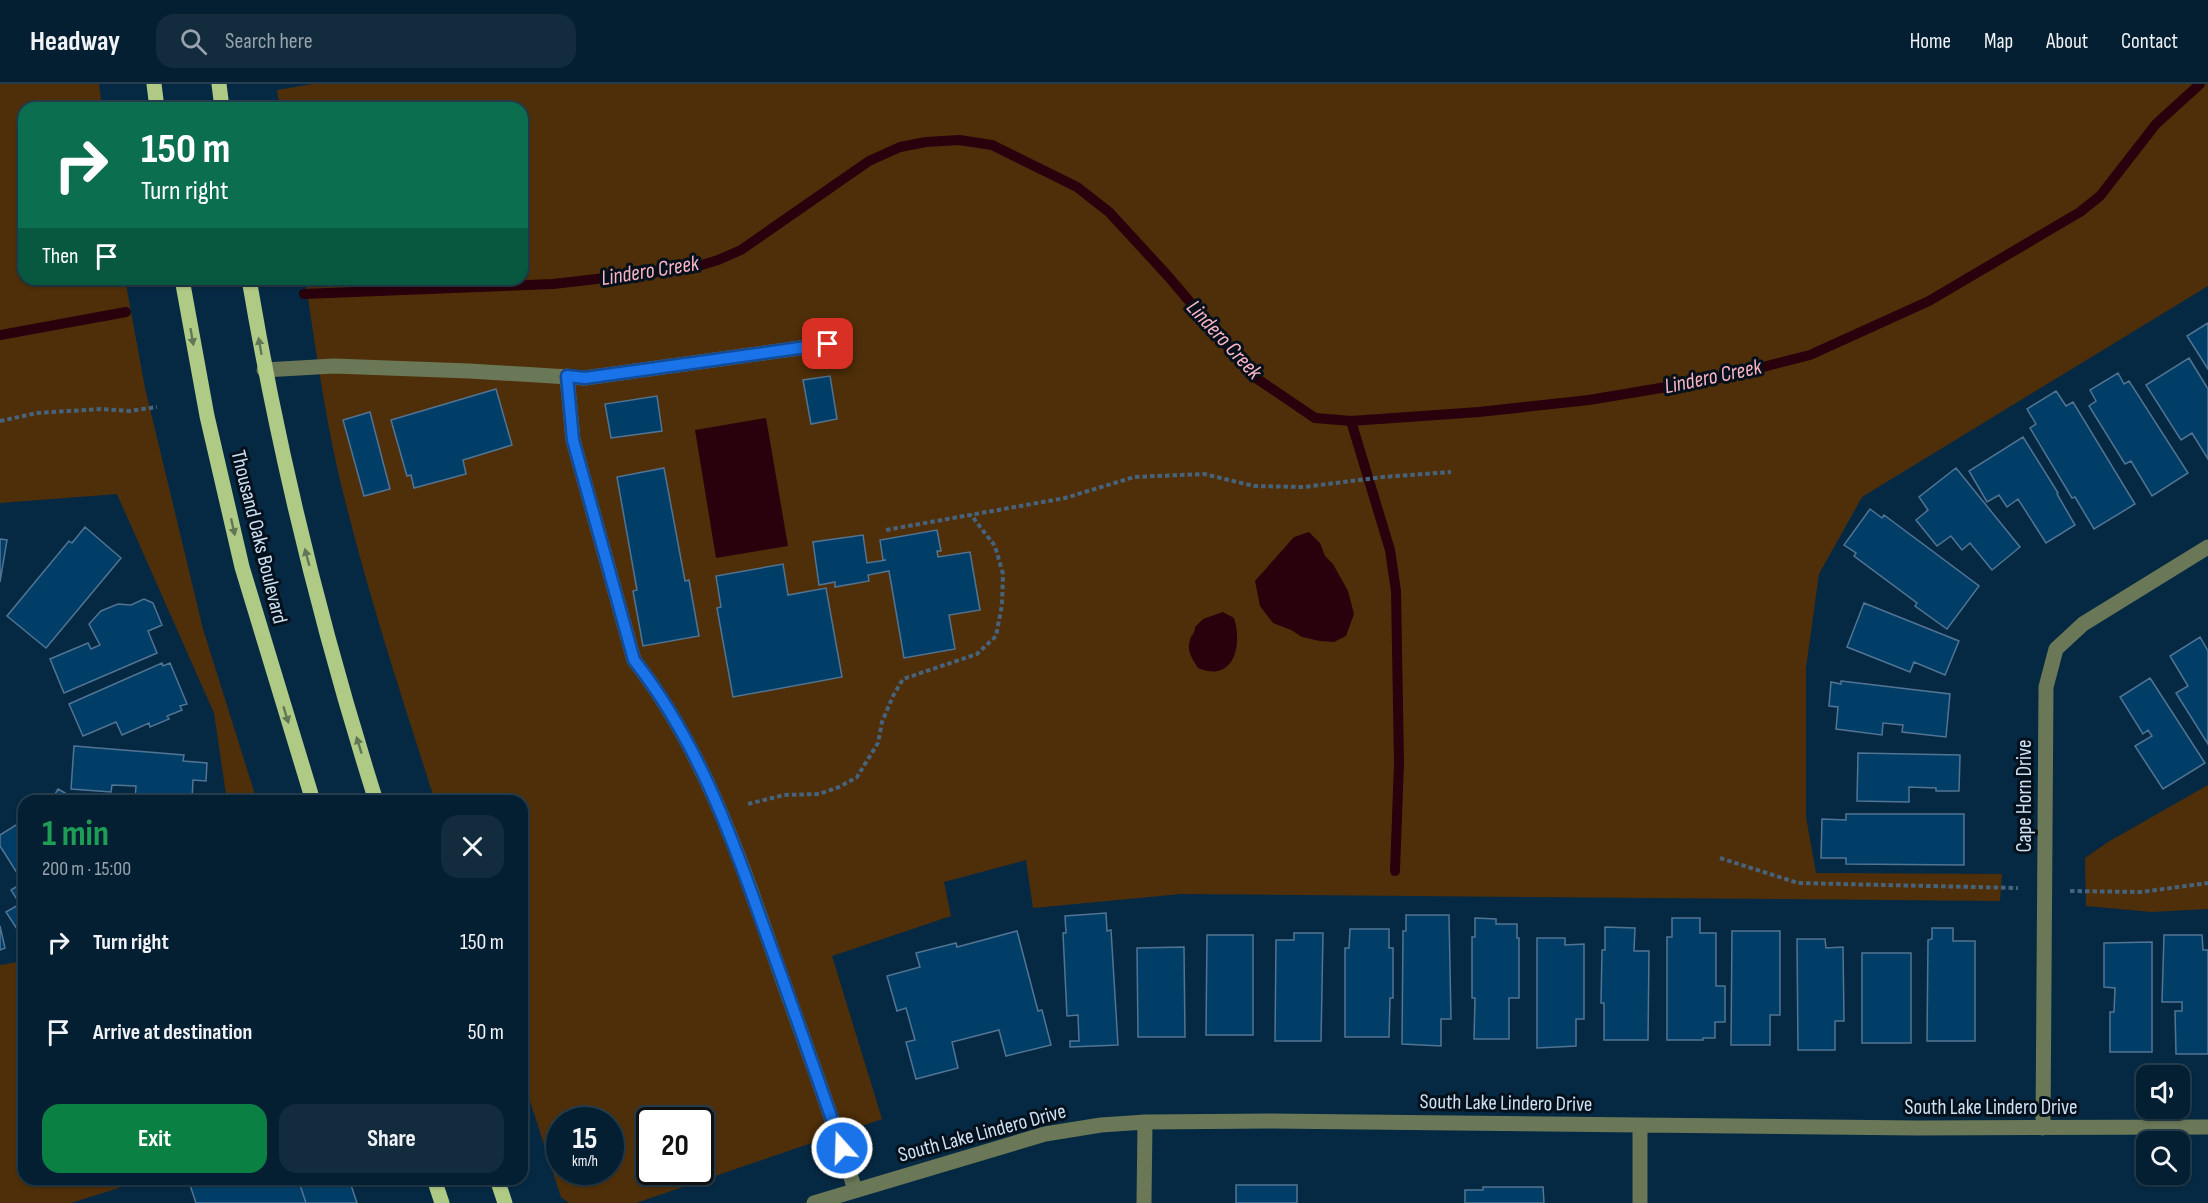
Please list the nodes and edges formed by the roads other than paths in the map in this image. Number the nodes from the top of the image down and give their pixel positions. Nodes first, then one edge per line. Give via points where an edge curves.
1 (154, 84) edge
2 (219, 84) edge
3 (156, 102) edge
4 (221, 102) edge
5 (183, 285) edge
6 (250, 285) edge
7 (828, 344) dead end
8 (264, 370) junction
9 (567, 376) junction
10 (2208, 547) edge
11 (311, 795) edge
12 (374, 795) edge
13 (1145, 1122) junction
14 (1640, 1126) junction
15 (2208, 1127) edge
16 (2043, 1128) junction
17 (436, 1185) edge
18 (499, 1185) edge
19 (855, 1190) junction
20 (442, 1203) edge
21 (505, 1203) edge
22 (814, 1203) edge
23 (1144, 1203) edge
24 (1640, 1203) edge

1 - 3 main road
2 - 4 main road
5 -> 11 main road, Thousand Oaks Boulevard via 207,416 242,567
8 -> 6 main road, Thousand Oaks Boulevard
7 - 9 street via 585,378
8 - 9 street via 334,366
12 -> 8 main road, Thousand Oaks Boulevard via 302,540
9 - 19 street via 573,440 634,660 657,689 707,780 738,854
10 - 16 street, Cape Horn Drive via 2083,624 2055,649 2046,687
13 - 14 street, South Lake Lindero Drive
13 - 19 street, South Lake Lindero Drive via 1045,1134
13 - 23 street
14 - 16 street, South Lake Lindero Drive
14 - 24 street
15 - 16 street, South Lake Lindero Drive
17 - 20 main road
18 - 21 main road
19 - 22 street, South Lake Lindero Drive

